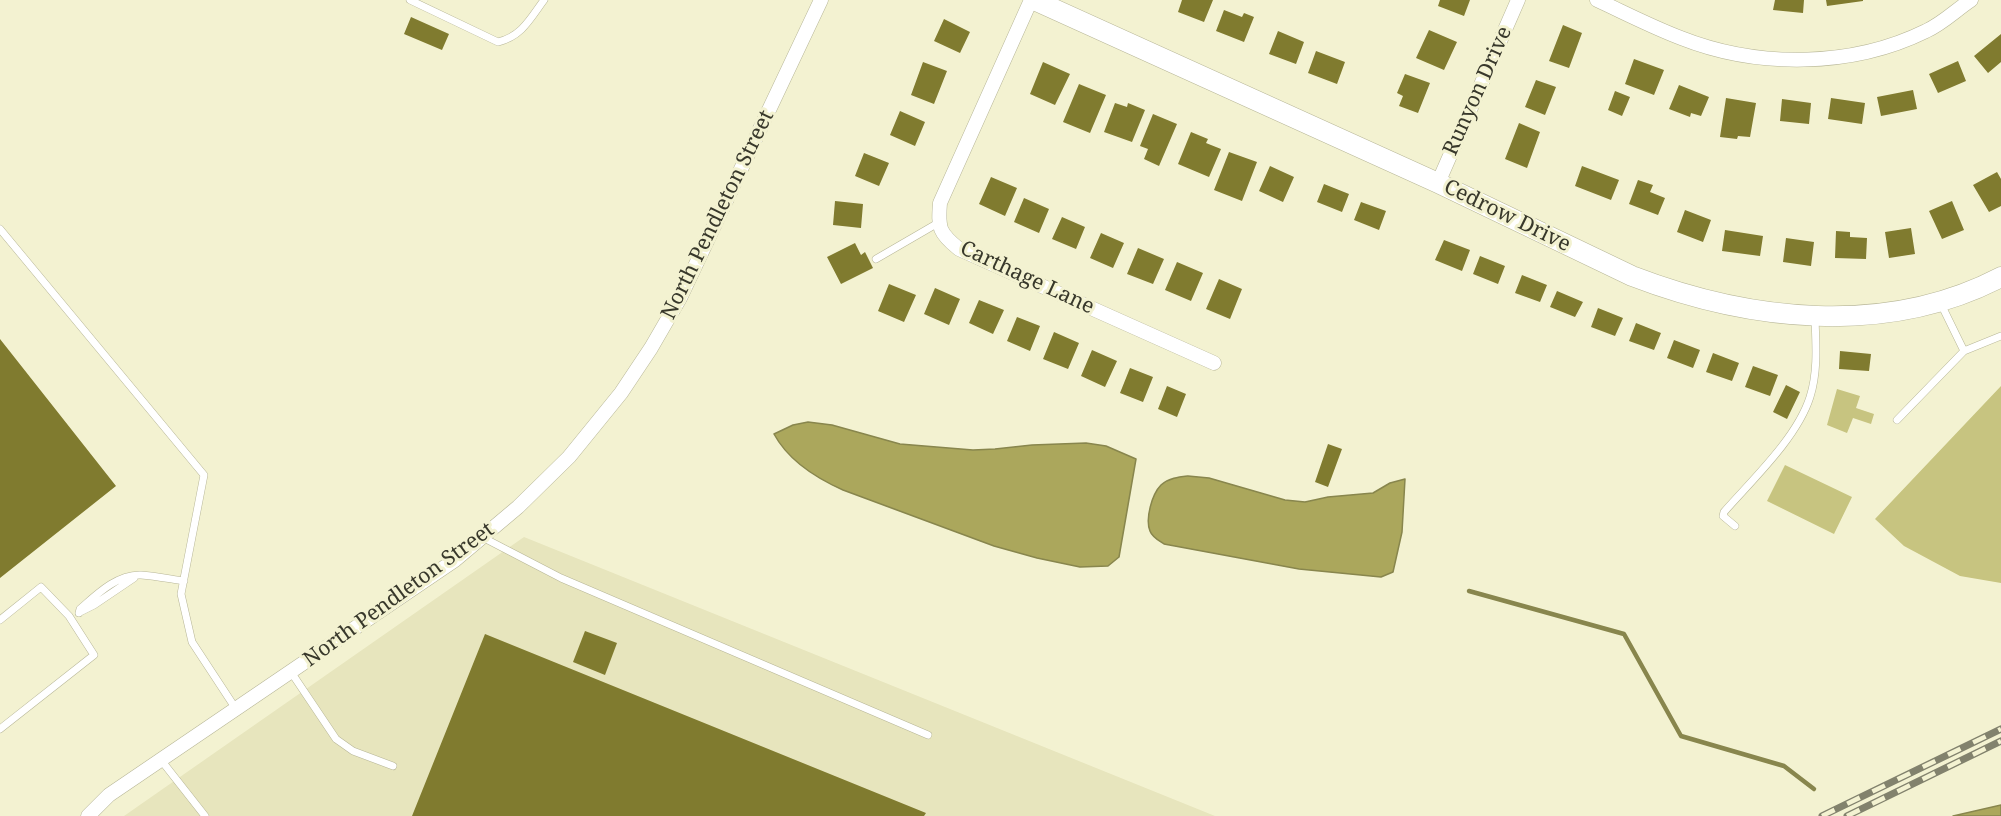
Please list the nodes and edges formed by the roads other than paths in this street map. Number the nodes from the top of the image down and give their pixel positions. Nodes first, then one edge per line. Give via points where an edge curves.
1 (410, 0) edge
2 (544, 0) edge
3 (821, 0) edge
4 (1033, 0) edge
5 (1518, 0) edge
6 (1597, 0) edge
7 (1971, 0) edge
8 (1438, 183) junction
9 (938, 223) junction
10 (0, 229) edge
11 (876, 259) dead end
12 (2001, 277) edge
13 (1940, 302) junction
14 (1815, 316) junction
15 (2001, 336) edge
16 (1964, 351) junction
17 (1214, 363) dead end
18 (1897, 420) dead end
19 (1735, 526) dead end
20 (482, 537) junction
21 (184, 581) junction
22 (69, 616) junction
23 (0, 620) edge
24 (291, 672) junction
25 (236, 709) junction
26 (0, 729) edge
27 (928, 735) dead end
28 (161, 760) junction
29 (393, 766) dead end
30 (88, 816) edge
31 (205, 816) edge

1 - 2 lane via 498,42 511,39 527,25
3 - 20 street, North Pendleton Street via 680,298 651,348 621,393 569,457
4 - 8 street, Cedrow Drive
4 - 9 street, Carthage Lane via 940,203
5 - 8 street, Runyon Drive
6 - 7 street via 1681,38 1723,51 1798,60 1837,57 1900,42 1927,31
8 - 14 street, Cedrow Drive via 1666,289 1761,312
9 - 11 lane
9 - 17 street, Carthage Lane via 943,236 959,249
10 - 21 lane via 204,475
12 - 13 street, Cedrow Drive
13 - 14 street, Cedrow Drive via 1868,315
13 - 16 lane
14 - 19 lane via 1815,368 1809,398 1783,443 1724,512 1723,516
15 - 16 lane
16 - 18 lane
20 - 24 street, North Pendleton Street via 455,560
20 - 27 lane via 561,578
21 - 22 lane via 138,575 94,605
21 - 25 lane via 181,594 192,642
22 - 23 lane via 41,587
22 - 26 lane via 94,655
24 - 25 street, North Pendleton Street
24 - 29 lane via 336,740
25 - 28 street, North Pendleton Street
28 - 30 street, North Pendleton Street via 110,795
28 - 31 lane

